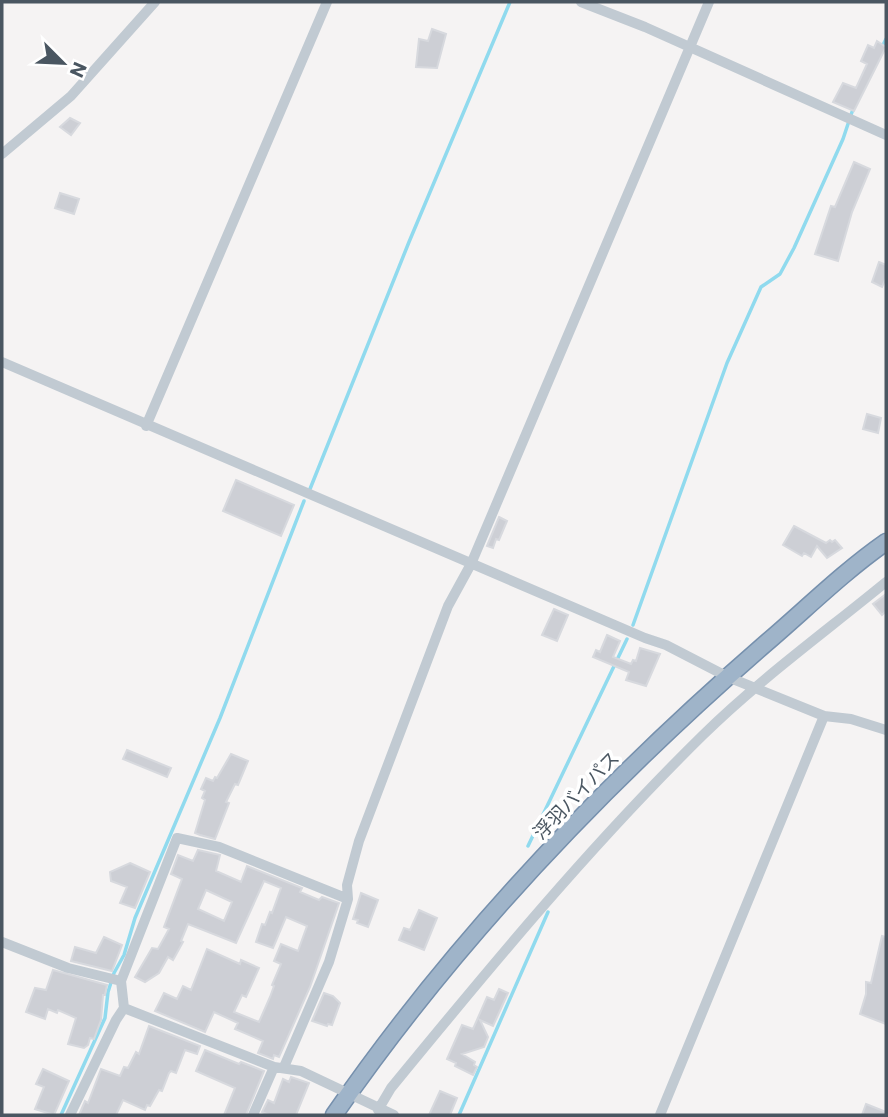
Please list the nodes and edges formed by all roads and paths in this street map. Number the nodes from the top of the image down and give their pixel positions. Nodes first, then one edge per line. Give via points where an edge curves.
1 (155, 2) edge
2 (327, 2) edge
3 (581, 2) edge
4 (709, 2) edge
5 (690, 49) junction
6 (886, 135) edge
7 (2, 154) edge
8 (2, 362) edge
9 (146, 426) junction
10 (885, 544) edge
11 (471, 564) junction
12 (886, 582) edge
13 (728, 677) junction
14 (756, 689) junction
15 (824, 716) junction
16 (886, 730) edge
17 (348, 899) junction
18 (2, 942) edge
19 (118, 980) junction
20 (124, 1008) junction
21 (279, 1067) junction
22 (349, 1094) junction
23 (379, 1110) junction
24 (70, 1115) edge
25 (253, 1115) edge
26 (334, 1115) edge
27 (394, 1115) edge
28 (660, 1115) edge

1 - 7 street via 71,96
2 - 9 street
3 - 5 street
4 - 5 street
5 - 6 street
5 - 11 street
8 - 9 street
9 - 11 street
10 - 13 highway, 浮羽バイパス
11 - 13 street via 666,645
11 - 17 street via 449,606 359,841 346,885
12 - 14 street
13 - 14 street
13 - 22 highway, 浮羽バイパス via 661,738 502,903
14 - 15 street
14 - 23 street via 676,762 550,897 391,1088
15 - 16 street
15 - 28 street
17 - 19 street via 219,847 177,838
17 - 21 street via 329,962
18 - 19 street via 68,968
19 - 20 street
20 - 21 street
20 - 24 street
21 - 22 street via 301,1071
21 - 25 street
22 - 23 street
22 - 26 highway, 浮羽バイパス
23 - 27 street

